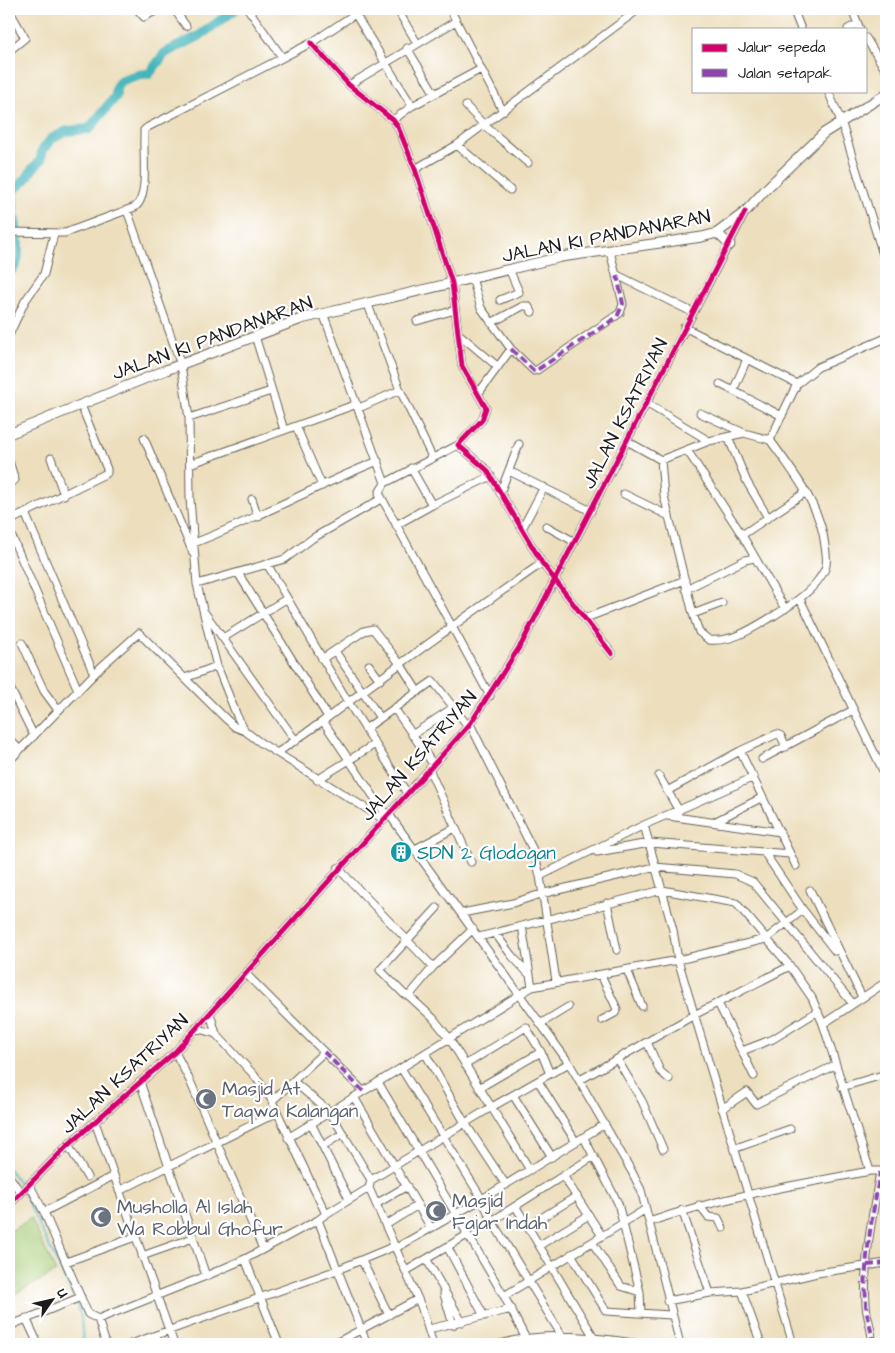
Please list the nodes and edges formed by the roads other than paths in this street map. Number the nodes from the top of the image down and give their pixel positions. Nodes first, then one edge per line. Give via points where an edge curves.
1 (137, 9) edge
2 (159, 9) edge
3 (175, 9) edge
4 (249, 9) edge
5 (367, 9) edge
6 (397, 9) edge
7 (450, 9) edge
8 (640, 9) edge
9 (793, 9) edge
10 (861, 9) edge
11 (9, 10) edge
12 (353, 11) edge
13 (855, 11) edge
14 (456, 21) junction
15 (186, 26) dead end
16 (859, 27) edge
17 (801, 28) edge
18 (868, 41) edge
19 (311, 43) junction
20 (417, 43) junction
21 (407, 48) junction
22 (9, 51) edge
23 (886, 53) edge
24 (282, 57) junction
25 (878, 57) junction
26 (383, 62) junction
27 (482, 70) junction
28 (886, 71) edge
29 (349, 85) junction
30 (828, 92) edge
31 (435, 94) junction
32 (886, 94) edge
33 (412, 106) junction
34 (466, 106) dead end
35 (503, 111) junction
36 (393, 120) junction
37 (838, 123) junction
38 (484, 125) junction
39 (457, 145) junction
40 (528, 163) dead end
41 (415, 169) junction
42 (510, 190) dead end
43 (128, 210) junction
44 (745, 212) junction
45 (9, 232) edge
46 (717, 233) junction
47 (54, 234) junction
48 (730, 245) junction
49 (610, 251) junction
50 (886, 264) edge
51 (509, 269) junction
52 (617, 275) junction
53 (472, 278) junction
54 (452, 283) junction
55 (500, 300) dead end
56 (367, 302) junction
57 (455, 310) junction
58 (532, 312) dead end
59 (692, 312) junction
60 (323, 313) junction
61 (418, 320) dead end
62 (491, 323) junction
63 (684, 327) junction
64 (9, 335) edge
65 (460, 335) junction
66 (255, 336) junction
67 (886, 338) edge
68 (511, 348) junction
69 (748, 359) junction
70 (181, 365) junction
71 (497, 366) junction
72 (720, 384) dead end
73 (797, 384) junction
74 (400, 390) junction
75 (271, 391) junction
76 (733, 391) junction
77 (478, 394) junction
78 (646, 403) junction
79 (81, 404) junction
80 (358, 406) junction
81 (700, 413) dead end
82 (782, 416) junction
83 (189, 418) junction
84 (296, 426) junction
85 (284, 430) junction
86 (744, 433) junction
87 (9, 434) edge
88 (728, 437) junction
89 (144, 438) dead end
90 (770, 440) junction
91 (627, 441) junction
92 (709, 441) junction
93 (519, 444) dead end
94 (458, 445) junction
95 (687, 450) junction
96 (432, 457) junction
97 (51, 458) dead end
98 (661, 460) junction
99 (9, 461) edge
100 (378, 461) junction
101 (190, 464) junction
102 (411, 468) junction
103 (509, 471) junction
104 (491, 476) junction
105 (9, 483) edge
106 (385, 483) junction
107 (322, 486) junction
108 (544, 487) junction
109 (806, 492) junction
110 (500, 493) junction
111 (624, 494) dead end
112 (64, 495) junction
113 (381, 499) junction
114 (252, 500) dead end
115 (432, 505) junction
116 (591, 511) junction
117 (25, 513) junction
118 (669, 516) junction
119 (767, 516) junction
120 (258, 517) junction
121 (9, 521) edge
122 (396, 524) junction
123 (546, 526) dead end
124 (523, 527) junction
125 (9, 530) edge
126 (742, 535) junction
127 (575, 542) junction
128 (194, 543) junction
129 (195, 558) junction
130 (754, 558) junction
131 (542, 563) junction
132 (267, 564) junction
133 (238, 573) junction
134 (554, 578) junction
135 (685, 580) junction
136 (197, 584) junction
137 (686, 589) junction
138 (286, 599) junction
139 (800, 599) junction
140 (722, 603) dead end
141 (785, 609) junction
142 (205, 612) junction
143 (262, 612) junction
144 (693, 614) junction
145 (586, 618) junction
146 (452, 626) junction
147 (223, 638) junction
148 (22, 643) dead end
149 (335, 651) junction
150 (612, 654) dead end
151 (322, 659) junction
152 (369, 665) dead end
153 (401, 665) junction
154 (217, 666) junction
155 (94, 674) junction
156 (185, 678) junction
157 (380, 680) junction
158 (9, 686) edge
159 (78, 690) junction
160 (362, 692) junction
161 (418, 692) junction
162 (490, 696) junction
163 (348, 702) junction
164 (454, 707) junction
165 (394, 708) junction
166 (58, 710) junction
167 (853, 710) junction
168 (380, 718) junction
169 (326, 719) junction
170 (469, 725) junction
171 (365, 728) junction
172 (245, 730) junction
173 (412, 735) junction
174 (34, 736) junction
175 (9, 739) edge
176 (296, 741) junction
177 (375, 744) junction
178 (786, 747) junction
179 (20, 750) junction
180 (740, 751) junction
181 (277, 754) junction
182 (762, 759) dead end
183 (349, 760) junction
184 (9, 761) edge
185 (431, 767) junction
186 (659, 776) dead end
187 (886, 777) edge
188 (754, 778) junction
189 (317, 780) junction
190 (667, 791) junction
191 (407, 793) junction
192 (762, 797) junction
193 (679, 811) junction
194 (386, 816) junction
195 (667, 816) junction
196 (714, 822) junction
197 (644, 825) junction
198 (455, 828) junction
199 (780, 832) junction
200 (650, 843) junction
201 (415, 849) junction
202 (764, 852) junction
203 (588, 853) junction
204 (790, 854) junction
205 (471, 862) dead end
206 (796, 866) dead end
207 (655, 867) junction
208 (338, 868) junction
209 (540, 876) junction
210 (662, 890) junction
211 (810, 890) dead end
212 (541, 894) junction
213 (607, 902) junction
214 (437, 908) dead end
215 (803, 910) junction
216 (462, 914) junction
217 (545, 919) junction
218 (787, 922) junction
219 (522, 926) junction
220 (473, 929) junction
221 (496, 933) junction
222 (479, 937) junction
223 (766, 939) junction
224 (408, 940) junction
225 (617, 950) dead end
226 (835, 951) dead end
227 (678, 960) junction
228 (790, 966) junction
229 (433, 968) junction
230 (627, 970) junction
231 (246, 974) junction
232 (530, 974) junction
233 (601, 975) junction
234 (556, 981) junction
235 (886, 982) edge
236 (532, 987) junction
237 (519, 992) junction
238 (409, 996) junction
239 (862, 998) junction
240 (718, 1003) junction
241 (853, 1004) junction
242 (642, 1006) dead end
243 (568, 1007) dead end
244 (818, 1011) junction
245 (210, 1013) junction
246 (696, 1014) junction
247 (602, 1020) dead end
248 (540, 1024) junction
249 (823, 1024) junction
250 (196, 1028) junction
251 (216, 1034) junction
252 (449, 1038) junction
253 (647, 1042) junction
254 (742, 1051) junction
255 (175, 1052) junction
256 (324, 1052) junction
257 (541, 1052) junction
258 (425, 1053) junction
259 (617, 1059) junction
260 (569, 1063) junction
261 (465, 1065) junction
262 (835, 1065) junction
263 (402, 1068) junction
264 (550, 1074) junction
265 (886, 1074) edge
266 (754, 1076) dead end
267 (669, 1079) dead end
268 (580, 1080) junction
269 (538, 1081) junction
270 (140, 1082) junction
271 (294, 1082) junction
272 (378, 1082) junction
273 (842, 1087) junction
274 (479, 1088) junction
275 (363, 1091) junction
276 (513, 1095) junction
277 (354, 1097) junction
278 (272, 1101) junction
279 (490, 1108) junction
280 (722, 1109) junction
281 (330, 1112) junction
282 (276, 1113) junction
283 (95, 1122) junction
284 (465, 1123) junction
285 (311, 1124) junction
286 (605, 1124) junction
287 (790, 1128) dead end
288 (343, 1133) junction
289 (443, 1137) junction
290 (288, 1138) junction
291 (584, 1138) junction
292 (216, 1142) junction
293 (576, 1142) junction
294 (68, 1145) junction
295 (323, 1146) junction
296 (736, 1148) junction
297 (663, 1149) dead end
298 (418, 1152) junction
299 (594, 1156) junction
300 (552, 1157) junction
301 (168, 1166) junction
302 (395, 1166) junction
303 (530, 1170) junction
304 (870, 1171) junction
305 (883, 1172) edge
306 (9, 1176) edge
307 (113, 1176) junction
308 (87, 1177) dead end
309 (564, 1177) junction
310 (371, 1180) junction
311 (506, 1185) junction
312 (407, 1186) junction
313 (369, 1188) junction
314 (24, 1189) junction
315 (119, 1191) junction
316 (750, 1193) junction
317 (577, 1196) junction
318 (349, 1199) junction
319 (482, 1199) junction
320 (376, 1204) junction
321 (9, 1205) edge
322 (418, 1205) junction
323 (699, 1205) junction
324 (516, 1207) junction
325 (646, 1209) junction
326 (682, 1210) junction
327 (44, 1212) junction
328 (326, 1214) junction
329 (456, 1214) junction
330 (589, 1215) junction
331 (318, 1220) junction
332 (492, 1221) junction
333 (623, 1222) junction
334 (649, 1222) junction
335 (386, 1225) junction
336 (528, 1226) junction
337 (431, 1228) junction
338 (723, 1228) dead end
339 (468, 1235) junction
340 (602, 1236) junction
341 (135, 1237) junction
342 (193, 1238) junction
343 (592, 1242) junction
344 (540, 1245) junction
345 (396, 1247) junction
346 (448, 1248) junction
347 (263, 1249) junction
348 (571, 1254) junction
349 (142, 1256) junction
350 (245, 1259) junction
351 (427, 1260) junction
352 (362, 1261) junction
353 (66, 1262) junction
354 (886, 1263) edge
355 (868, 1265) junction
356 (552, 1266) junction
357 (337, 1270) junction
358 (406, 1272) junction
359 (206, 1276) junction
360 (530, 1282) junction
361 (775, 1282) junction
362 (742, 1291) junction
363 (444, 1292) junction
364 (640, 1292) junction
365 (710, 1293) junction
366 (156, 1295) junction
367 (504, 1296) junction
368 (259, 1298) junction
369 (77, 1299) junction
370 (418, 1299) junction
371 (667, 1300) junction
372 (512, 1309) junction
373 (641, 1313) junction
374 (388, 1315) junction
375 (671, 1315) junction
376 (484, 1316) junction
377 (26, 1318) junction
378 (98, 1319) junction
379 (462, 1322) junction
380 (452, 1324) junction
381 (9, 1326) edge
382 (362, 1330) junction
383 (429, 1330) junction
384 (169, 1331) junction
385 (562, 1336) junction
386 (525, 1337) junction
387 (595, 1339) junction
388 (38, 1344) edge
389 (106, 1344) edge
390 (131, 1344) edge
391 (174, 1344) edge
392 (221, 1344) edge
393 (226, 1344) edge
394 (279, 1344) edge
395 (334, 1344) edge
396 (368, 1344) edge
397 (433, 1344) edge
398 (500, 1344) edge
399 (642, 1344) edge
400 (680, 1344) edge
401 (761, 1344) edge
402 (793, 1344) edge
403 (872, 1344) edge

1 - 2 street via 144,17
3 - 15 street
4 - 24 street
5 - 12 street
6 - 20 street
7 - 14 street
8 - 35 street
9 - 17 street
10 - 13 street
11 - 22 street via 25,38
12 - 19 street
12 - 26 street
13 - 16 street
14 - 20 street
14 - 27 street
18 - 25 street
19 - 24 street
19 - 29 street
20 - 21 street
21 - 26 street
21 - 31 street
23 - 25 street
24 - 43 street via 144,130 143,194 139,204
25 - 28 street
26 - 29 street
26 - 33 street
27 - 31 street
27 - 35 street
29 - 36 street
30 - 37 street
31 - 33 street
32 - 37 main road, JALAN KI PANDANARAN
33 - 36 street
34 - 38 street
35 - 38 street
36 - 41 street
37 - 44 main road, JALAN KI PANDANARAN via 791,164
37 - 50 street
38 - 39 street
38 - 40 street
39 - 41 street
39 - 42 street
41 - 54 street
43 - 47 street
43 - 70 street
44 - 46 main road, JALAN KI PANDANARAN
44 - 48 street, JALAN KSATRIYAN
45 - 47 street
46 - 48 main road
46 - 49 main road, JALAN KI PANDANARAN
47 - 64 street via 44,274 25,301
48 - 59 street, JALAN KSATRIYAN
49 - 51 main road, JALAN KI PANDANARAN via 561,257
49 - 52 street
51 - 53 main road, JALAN KI PANDANARAN
51 - 55 street via 520,292
52 - 59 street
52 - 68 street via 623,304 617,317 534,371
53 - 54 main road, JALAN KI PANDANARAN
53 - 62 street via 481,308
54 - 56 main road, JALAN KI PANDANARAN
54 - 57 street
56 - 60 main road, JALAN KI PANDANARAN
56 - 74 street
57 - 61 street
57 - 65 street
58 - 62 street via 528,306 523,306
59 - 63 street, JALAN KSATRIYAN
60 - 66 main road, JALAN KI PANDANARAN
60 - 80 street
62 - 68 street
63 - 69 street
63 - 78 street, JALAN KSATRIYAN
65 - 71 street
65 - 77 street via 462,366
66 - 70 main road, JALAN KI PANDANARAN
66 - 75 street
67 - 73 street via 818,367
68 - 71 street
69 - 73 street
69 - 76 street
70 - 79 main road, JALAN KI PANDANARAN
70 - 83 street
71 - 77 street
72 - 76 street
73 - 82 street
74 - 80 street
74 - 96 street
75 - 83 street
75 - 85 street
76 - 82 street
77 - 94 street via 486,414
78 - 91 street, JALAN KSATRIYAN
78 - 92 street
79 - 87 main road, JALAN KI PANDANARAN
79 - 112 street via 108,471
80 - 84 street
80 - 100 street
81 - 86 street
82 - 90 street
83 - 101 street
84 - 85 street
84 - 107 street
85 - 101 street
86 - 88 street
86 - 90 street
88 - 92 street
88 - 119 street via 747,482
89 - 129 street
90 - 109 street
91 - 98 street
91 - 116 street, JALAN KSATRIYAN
92 - 95 street
93 - 103 street
94 - 96 street
94 - 104 street
95 - 98 street
95 - 126 street
96 - 102 street
97 - 112 street
98 - 118 street via 661,482
99 - 105 street via 14,480
100 - 106 street
100 - 107 street
101 - 128 street
102 - 106 street
102 - 115 street
103 - 108 street
103 - 110 street
104 - 110 street
104 - 115 street
106 - 113 street via 379,492
107 - 120 street
108 - 116 street
108 - 124 street
109 - 119 street
109 - 139 street via 821,524 826,563 821,575
110 - 124 street
111 - 118 street
112 - 117 street
113 - 122 street
113 - 132 street via 312,538 288,557
114 - 120 street
115 - 122 street
116 - 127 street, JALAN KSATRIYAN
117 - 121 street
117 - 155 street
118 - 135 street
119 - 126 street
120 - 128 street
122 - 146 street
123 - 127 street
124 - 131 street
125 - 159 street
126 - 130 street
127 - 134 street, JALAN KSATRIYAN
128 - 129 street
129 - 136 street
130 - 137 street
130 - 141 street
131 - 134 street
131 - 146 street
132 - 133 street
132 - 138 street
133 - 136 street
133 - 143 street
134 - 145 street
134 - 162 street, JALAN KSATRIYAN via 522,643
135 - 137 street
135 - 145 street
136 - 142 street
137 - 144 street
138 - 143 street
138 - 151 street
139 - 141 street
139 - 167 street
140 - 144 street
141 - 144 street via 735,636 713,641 701,635
142 - 147 street
142 - 154 street
143 - 147 street
143 - 169 street
145 - 150 street
146 - 153 street
146 - 162 street
147 - 176 street
148 - 166 street via 45,692
149 - 151 street
149 - 153 street via 371,628
149 - 160 street
151 - 163 street
152 - 157 street
153 - 157 street
153 - 161 street
154 - 156 street
154 - 172 street
155 - 156 street via 140,634
155 - 159 street
156 - 172 street via 233,725
157 - 160 street
158 - 174 street
159 - 166 street
160 - 163 street
160 - 168 street
161 - 164 street via 434,681
161 - 165 street
162 - 170 street, JALAN KSATRIYAN
163 - 169 street
163 - 171 street
164 - 170 street
164 - 173 street
165 - 168 street
165 - 173 street
166 - 174 street
167 - 178 street
167 - 187 street
168 - 171 street
169 - 176 street
169 - 183 street
170 - 185 street, JALAN KSATRIYAN
170 - 209 street via 532,846
171 - 177 street
172 - 181 street
173 - 185 street
174 - 179 street
175 - 179 street
176 - 181 street
177 - 183 street
177 - 191 street
178 - 180 street via 777,734
178 - 182 street
179 - 184 street
180 - 188 street
180 - 190 street
181 - 189 street
183 - 189 street
183 - 194 street
185 - 191 street, JALAN KSATRIYAN
185 - 198 street
186 - 190 street
188 - 192 street
188 - 193 street
189 - 194 street
190 - 193 street
191 - 194 street, JALAN KSATRIYAN
192 - 196 street
192 - 199 street
193 - 195 street
194 - 201 street
194 - 208 street, JALAN KSATRIYAN
195 - 196 street
195 - 197 street
196 - 199 street
197 - 200 street
197 - 203 street
198 - 201 street
198 - 205 street
199 - 204 street
200 - 202 street
200 - 203 street
200 - 207 street
201 - 216 street
202 - 204 street
202 - 215 street
203 - 209 street
204 - 206 street
207 - 210 street
207 - 212 street
207 - 218 street via 743,876 754,882
208 - 224 street
208 - 231 street, JALAN KSATRIYAN
209 - 212 street
210 - 213 street
210 - 223 street via 736,903
210 - 227 street
211 - 239 street
212 - 216 street
212 - 217 street
213 - 217 street
213 - 225 street
214 - 224 street
215 - 218 street
215 - 226 street
216 - 220 street
217 - 219 street
217 - 234 street
218 - 223 street
218 - 241 street
219 - 221 street
219 - 232 street
220 - 222 street
220 - 229 street
221 - 222 street
221 - 232 street
222 - 237 street
223 - 227 street
223 - 228 street
224 - 229 street
224 - 238 street via 380,970
227 - 230 street
227 - 246 street
228 - 240 street
228 - 244 street
229 - 238 street
230 - 233 street
230 - 242 street
231 - 245 street, JALAN KSATRIYAN
231 - 256 street
232 - 236 street
233 - 234 street
233 - 247 street via 617,1009
234 - 236 street
235 - 239 street
236 - 237 street
237 - 248 street
237 - 252 street
238 - 252 street
239 - 241 street
240 - 246 street
240 - 254 street
241 - 249 street
243 - 248 street
244 - 249 street
244 - 254 street via 773,1040
245 - 250 street, JALAN KSATRIYAN
245 - 251 street
246 - 253 street
246 - 280 street
248 - 260 street
249 - 262 street
250 - 251 street
250 - 255 street, JALAN KSATRIYAN
251 - 278 street via 262,1084
252 - 258 street
252 - 261 street
253 - 259 street
253 - 267 street via 659,1069
254 - 266 street
255 - 270 street, JALAN KSATRIYAN
255 - 292 street
256 - 271 street
256 - 275 street
257 - 261 street via 525,1027
257 - 264 street
257 - 274 street
258 - 263 street
258 - 284 street
259 - 268 street
259 - 297 street via 642,1101
260 - 264 street
260 - 268 street
261 - 274 street
262 - 273 street
262 - 280 street via 759,1105 747,1092
263 - 272 street
263 - 289 street
264 - 269 street
265 - 273 street
268 - 286 street
269 - 276 street
269 - 293 street
270 - 283 street, JALAN KSATRIYAN
270 - 301 street
271 - 278 street
271 - 281 street
272 - 275 street
272 - 298 street
273 - 304 street
274 - 279 street
275 - 277 street
276 - 279 street
276 - 300 street
277 - 281 street
277 - 302 street
278 - 282 street
279 - 284 street
279 - 303 street
280 - 296 street
281 - 285 street
281 - 288 street
282 - 290 street
282 - 292 street
283 - 294 street, JALAN KSATRIYAN
283 - 307 street
284 - 289 street
284 - 311 street
285 - 290 street
285 - 295 street
286 - 291 street
286 - 325 street via 637,1181
287 - 296 street
288 - 295 street
288 - 310 street
289 - 298 street
289 - 319 street
290 - 328 street
291 - 293 street
291 - 299 street
292 - 301 street
292 - 347 street
293 - 300 street
294 - 308 street
294 - 314 street, JALAN KSATRIYAN
295 - 318 street
296 - 316 street
298 - 302 street
298 - 329 street
299 - 309 street
299 - 333 street via 615,1196
300 - 303 street
301 - 315 street
301 - 342 street
302 - 310 street
302 - 312 street
303 - 311 street
304 - 305 street
304 - 316 street
305 - 355 street via 869,1236
306 - 314 street
307 - 315 street
307 - 327 street
309 - 317 street
309 - 324 street
310 - 313 street
311 - 319 street
312 - 320 street
312 - 322 street
313 - 318 street
313 - 320 street
314 - 321 street, JALAN KSATRIYAN
314 - 327 street
315 - 341 street
316 - 323 street
316 - 361 street
317 - 330 street
317 - 336 street
318 - 328 street
319 - 329 street
319 - 332 street
320 - 335 street
322 - 335 street
322 - 337 street
323 - 326 street
323 - 338 street via 708,1217 718,1218
324 - 332 street
324 - 336 street
325 - 333 street
325 - 334 street
326 - 334 street
326 - 365 street
327 - 353 street
328 - 331 street
329 - 337 street
329 - 339 street
330 - 340 street
330 - 344 street
331 - 347 street
331 - 357 street
332 - 360 street
333 - 340 street
333 - 364 street
334 - 371 street
335 - 345 street
336 - 344 street
337 - 345 street
339 - 346 street
339 - 367 street
340 - 343 street
341 - 349 street
341 - 353 street
342 - 349 street
342 - 359 street
343 - 348 street
343 - 364 street via 622,1286
344 - 356 street
345 - 352 street
345 - 358 street
346 - 351 street
346 - 376 street
347 - 350 street
348 - 356 street
348 - 373 street via 605,1310
349 - 366 street
350 - 359 street
350 - 368 street
351 - 358 street
351 - 363 street
352 - 357 street
352 - 374 street
353 - 369 street
354 - 355 street
355 - 361 street
355 - 403 street via 865,1302
356 - 360 street
356 - 387 street
357 - 368 street
357 - 382 street
358 - 370 street
359 - 366 street
360 - 367 street
360 - 385 street
361 - 362 street
361 - 402 street
362 - 365 street
362 - 401 street
363 - 379 street
363 - 380 street
364 - 373 street
365 - 371 street
366 - 378 street
366 - 384 street
367 - 372 street
368 - 384 street
368 - 394 street
369 - 377 street
369 - 378 street via 88,1314
370 - 374 street
370 - 383 street
371 - 375 street
372 - 376 street
372 - 386 street
373 - 375 street
374 - 382 street
375 - 400 street
376 - 379 street
377 - 381 street
377 - 388 street
378 - 389 street
379 - 380 street
380 - 383 street
382 - 395 street
382 - 396 street
383 - 397 street
384 - 390 street
384 - 391 street
385 - 386 street
385 - 387 street
386 - 398 street
387 - 399 street
392 - 393 street

